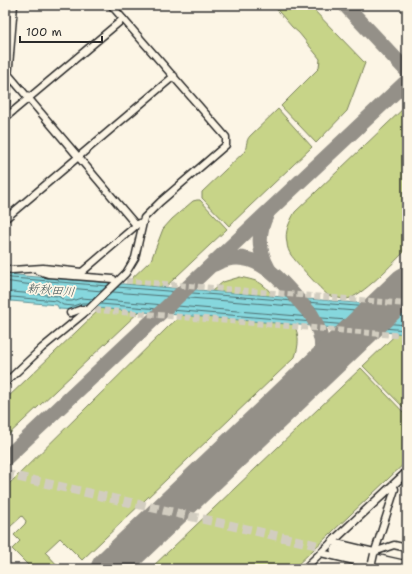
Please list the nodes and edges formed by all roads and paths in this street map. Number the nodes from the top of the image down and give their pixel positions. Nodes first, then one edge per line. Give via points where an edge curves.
1 (14, 5) edge
2 (111, 5) edge
3 (10, 16) edge
4 (123, 19) junction
5 (8, 74) junction
6 (174, 76) junction
7 (29, 99) junction
8 (5, 115) edge
9 (5, 118) edge
10 (79, 157) junction
11 (144, 218) junction
12 (5, 219) edge
13 (136, 225) junction
14 (5, 268) edge
15 (32, 270) junction
16 (113, 279) tunnel mouth
17 (84, 309) tunnel mouth
18 (70, 313) dead end
19 (5, 383) edge
20 (407, 472) edge
21 (392, 486) junction
22 (334, 546) junction
23 (407, 548) edge
24 (320, 553) junction
25 (374, 553) junction
26 (371, 566) edge
27 (407, 566) edge
28 (304, 569) edge
29 (388, 569) edge

1 - 3 street
2 - 4 street
3 - 5 street
4 - 6 street
4 - 7 street
5 - 7 street
5 - 8 street
6 - 10 street
6 - 11 street via 226,137 226,145
7 - 9 street
7 - 10 street
10 - 12 street
10 - 13 street
11 - 13 street
11 - 19 street via 135,258 126,273
13 - 15 street via 82,272 43,268
14 - 15 street
15 - 16 street via 48,274
17 - 18 street
20 - 21 street
21 - 22 street
21 - 25 street via 394,489
22 - 24 street
22 - 25 street
22 - 27 main road
23 - 25 street via 394,545
24 - 26 street
24 - 28 street
25 - 26 street, bridge
26 - 29 street

